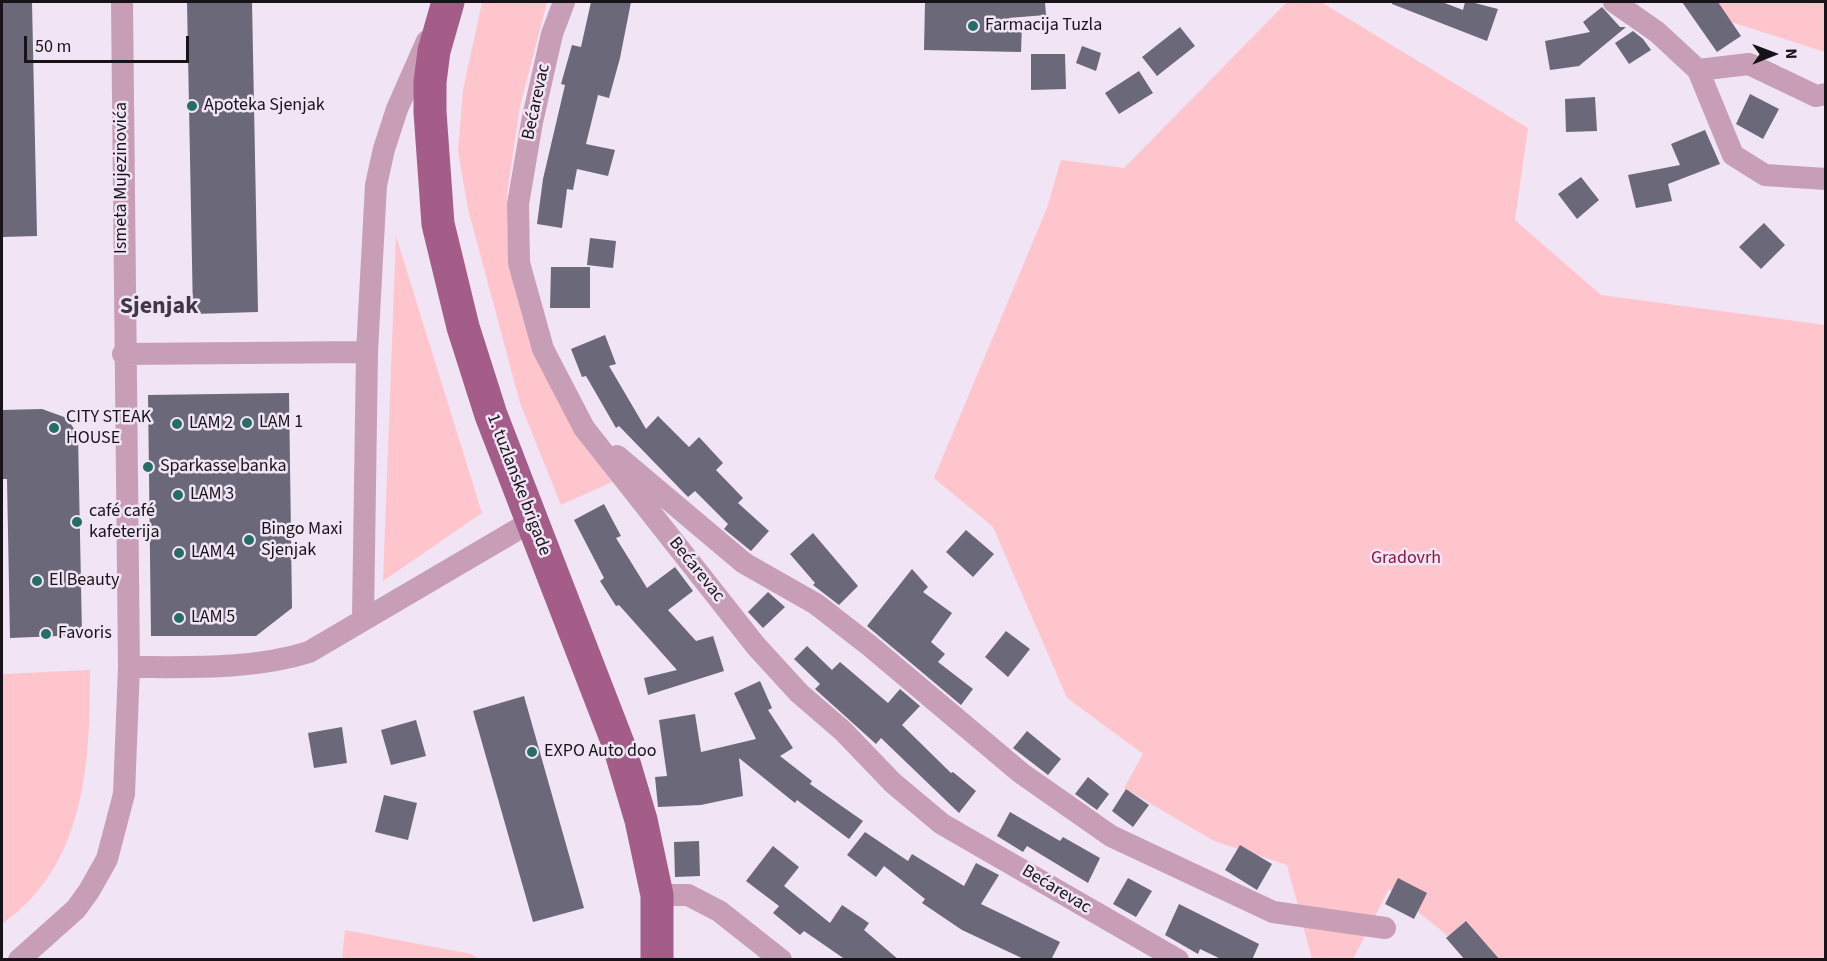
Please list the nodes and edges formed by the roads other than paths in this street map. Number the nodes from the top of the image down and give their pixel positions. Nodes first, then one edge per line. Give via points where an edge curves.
1 (122, 2) edge
2 (443, 2) edge
3 (448, 2) edge
4 (564, 2) edge
5 (1614, 2) edge
6 (1698, 70) junction
7 (1826, 94) edge
8 (1826, 179) edge
9 (367, 352) junction
10 (123, 354) junction
11 (584, 428) junction
12 (532, 521) junction
13 (363, 618) junction
14 (129, 667) junction
15 (657, 895) junction
16 (1385, 928) dead end
17 (20, 960) edge
18 (657, 960) edge
19 (781, 960) edge
20 (1178, 960) edge

1 - 10 street, Ismeta Mujezinovića
2 - 9 street via 397,109 376,185
3 - 12 main road, 1. tuzlanske brigade via 430,82 438,224 463,327 491,415
4 - 11 street, Bećarevac via 552,34 522,180 518,204 519,263 543,349
5 - 6 street via 1657,32
6 - 7 street via 1749,63 1816,96
6 - 8 street via 1733,155 1765,175
9 - 10 street
9 - 13 street
10 - 14 street, Ismeta Mujezinovića
11 - 16 street via 744,563 816,604 1021,773 1111,836 1273,912
11 - 20 street, Bećarevac via 756,646 893,783 942,824
12 - 13 street
12 - 15 main road, 1. tuzlanske brigade via 619,746 641,820
13 - 14 street via 309,652 280,661
14 - 17 street, Ismeta Mujezinovića via 124,794 107,859 76,909
15 - 18 main road, 1. tuzlanske brigade
15 - 19 street via 688,895 719,911

